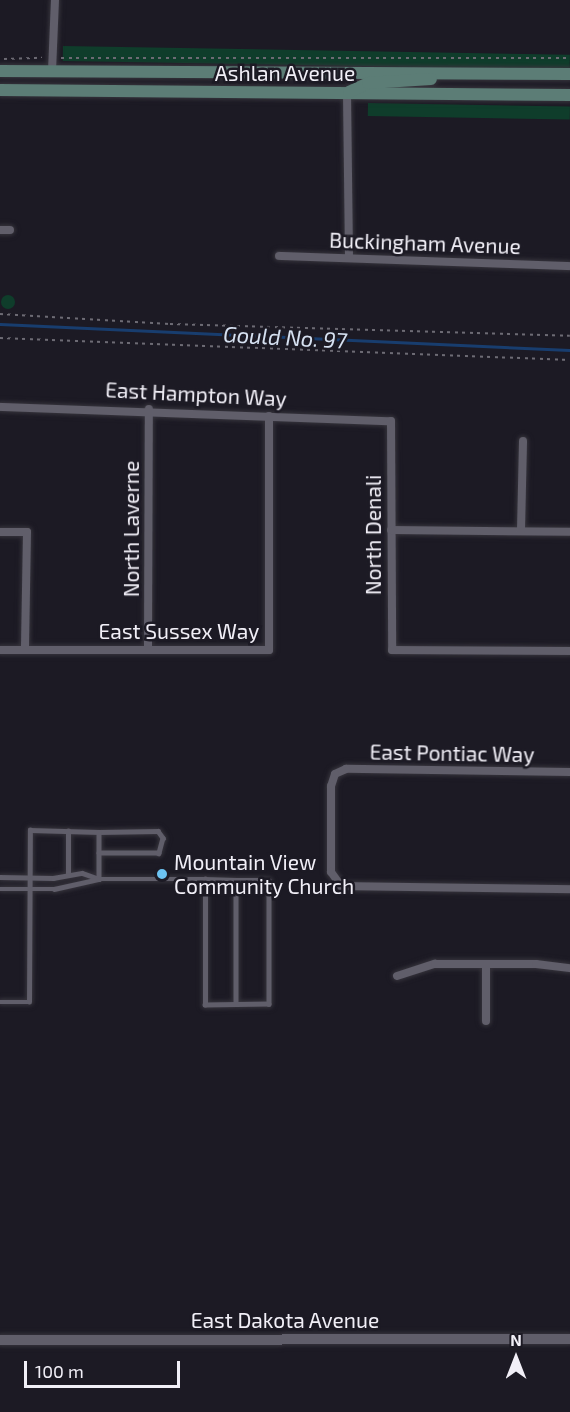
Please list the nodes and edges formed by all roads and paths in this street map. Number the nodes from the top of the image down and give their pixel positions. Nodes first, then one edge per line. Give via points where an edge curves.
1 (55, 0) edge
2 (52, 58) junction
3 (570, 58) edge
4 (0, 59) edge
5 (0, 71) edge
6 (52, 71) junction
7 (452, 73) junction
8 (570, 74) edge
9 (0, 90) edge
10 (52, 90) junction
11 (570, 90) edge
12 (347, 93) junction
13 (546, 94) junction
14 (570, 95) edge
15 (0, 230) edge
16 (10, 230) dead end
17 (279, 256) dead end
18 (349, 258) junction
19 (570, 266) edge
20 (0, 314) edge
21 (570, 336) edge
22 (0, 338) edge
23 (570, 360) edge
24 (0, 407) edge
25 (149, 410) junction
26 (269, 416) junction
27 (391, 421) joint
28 (523, 441) dead end
29 (391, 530) junction
30 (521, 531) junction
31 (0, 532) edge
32 (570, 532) edge
33 (148, 649) junction
34 (0, 650) edge
35 (26, 650) junction
36 (570, 651) edge
37 (570, 772) edge
38 (68, 831) junction
39 (99, 832) junction
40 (99, 854) junction
41 (68, 875) junction
42 (0, 877) edge
43 (29, 878) junction
44 (99, 879) junction
45 (204, 879) junction
46 (236, 880) junction
47 (0, 889) edge
48 (29, 889) junction
49 (570, 889) edge
50 (486, 964) junction
51 (570, 968) edge
52 (397, 976) dead end
53 (0, 1002) edge
54 (236, 1004) junction
55 (486, 1021) dead end
56 (570, 1339) edge
57 (0, 1340) edge

1 - 2 street
2 - 3 path
2 - 4 path
2 - 6 street
5 - 6 main road, Ashlan Avenue
6 - 7 main road, Ashlan Avenue
6 - 10 street
7 - 8 main road, Ashlan Avenue
7 - 12 main road via 427,80 368,83
9 - 10 main road, Ashlan Avenue
10 - 12 main road, Ashlan Avenue
11 - 13 main road
12 - 13 main road, Ashlan Avenue
12 - 18 street
13 - 14 main road, Ashlan Avenue
15 - 16 street
17 - 18 street, Buckingham Avenue
18 - 19 street, Buckingham Avenue
20 - 21 path via 170,324
22 - 23 path
24 - 25 street, East Hampton Way
25 - 26 street, East Hampton Way
25 - 33 street, North Laverne
26 - 27 street, East Hampton Way
26 - 33 street, East Sussex Way via 269,650
27 - 29 street, North Denali
28 - 30 street
29 - 30 street
29 - 36 street, North Denali via 392,650
30 - 32 street
31 - 35 street via 27,532
33 - 35 street, East Sussex Way
34 - 35 street, East Sussex Way
37 - 49 street, East Pontiac Way via 346,769 335,774 331,786 331,872 335,883 348,887
38 - 39 lane
38 - 41 lane
38 - 43 lane via 30,830
39 - 40 lane
39 - 40 lane via 158,831 163,838 159,853
40 - 44 lane
41 - 43 lane
41 - 44 lane via 82,873
42 - 43 lane
43 - 48 lane
44 - 45 lane
44 - 48 lane via 54,890
45 - 46 lane
45 - 54 lane via 204,1005
46 - 54 lane
46 - 54 lane via 269,880 269,1004
47 - 48 lane
48 - 53 lane via 29,1002
50 - 51 street
50 - 52 street via 435,964
50 - 55 street
56 - 57 street, East Dakota Avenue

